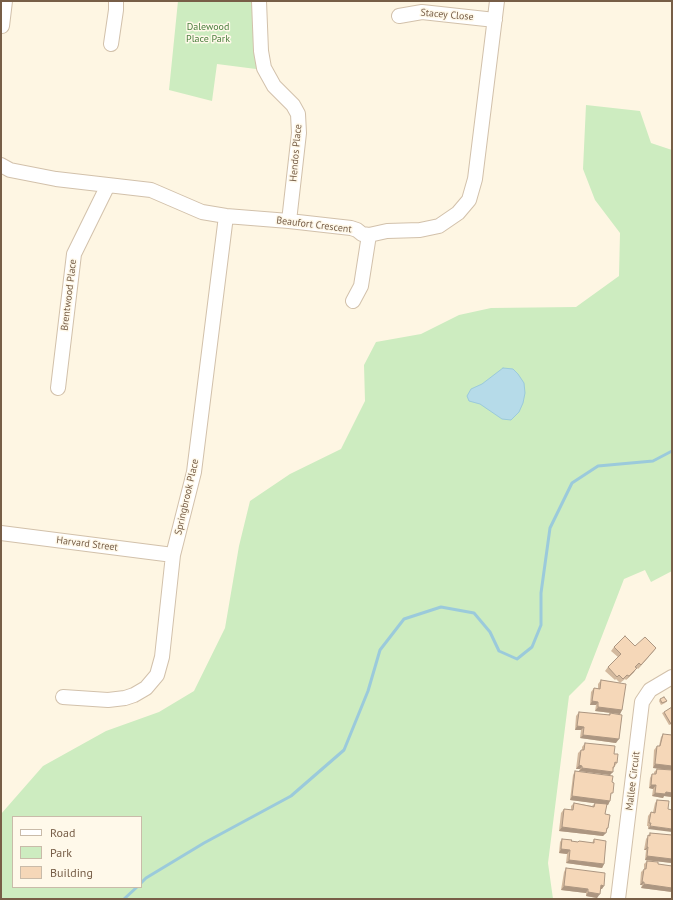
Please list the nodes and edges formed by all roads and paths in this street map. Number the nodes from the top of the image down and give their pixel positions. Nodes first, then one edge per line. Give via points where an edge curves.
1 (5, 1) edge
2 (116, 1) edge
3 (259, 1) edge
4 (497, 1) edge
5 (399, 16) dead end
6 (495, 20) junction
7 (2, 26) edge
8 (111, 44) dead end
9 (1, 165) edge
10 (108, 185) junction
11 (226, 216) junction
12 (289, 221) junction
13 (369, 235) junction
14 (353, 301) dead end
15 (58, 388) dead end
16 (1, 533) edge
17 (173, 555) junction
18 (672, 677) edge
19 (63, 697) dead end
20 (618, 899) edge

1 - 7 street
2 - 8 street
3 - 12 street, Hendos Place via 264,68 274,86 293,105 298,114 299,133
4 - 6 street
5 - 6 street, Stacey Close via 422,12
6 - 13 street via 475,179 469,200 458,213 439,226
9 - 10 street, Beaufort Crescent via 10,170 56,179
10 - 11 street, Beaufort Crescent via 151,190 202,212
10 - 15 street, Brentwood Place via 74,254
11 - 12 street, Beaufort Crescent
11 - 17 street, Springbrook Place via 194,472
12 - 13 street, Beaufort Crescent via 351,228
13 - 14 street via 361,286
16 - 17 street, Harvard Street
17 - 19 street, Springbrook Place via 162,657 157,675 146,688 125,698 108,700
18 - 20 street, Mallee Circuit via 650,690 642,702

